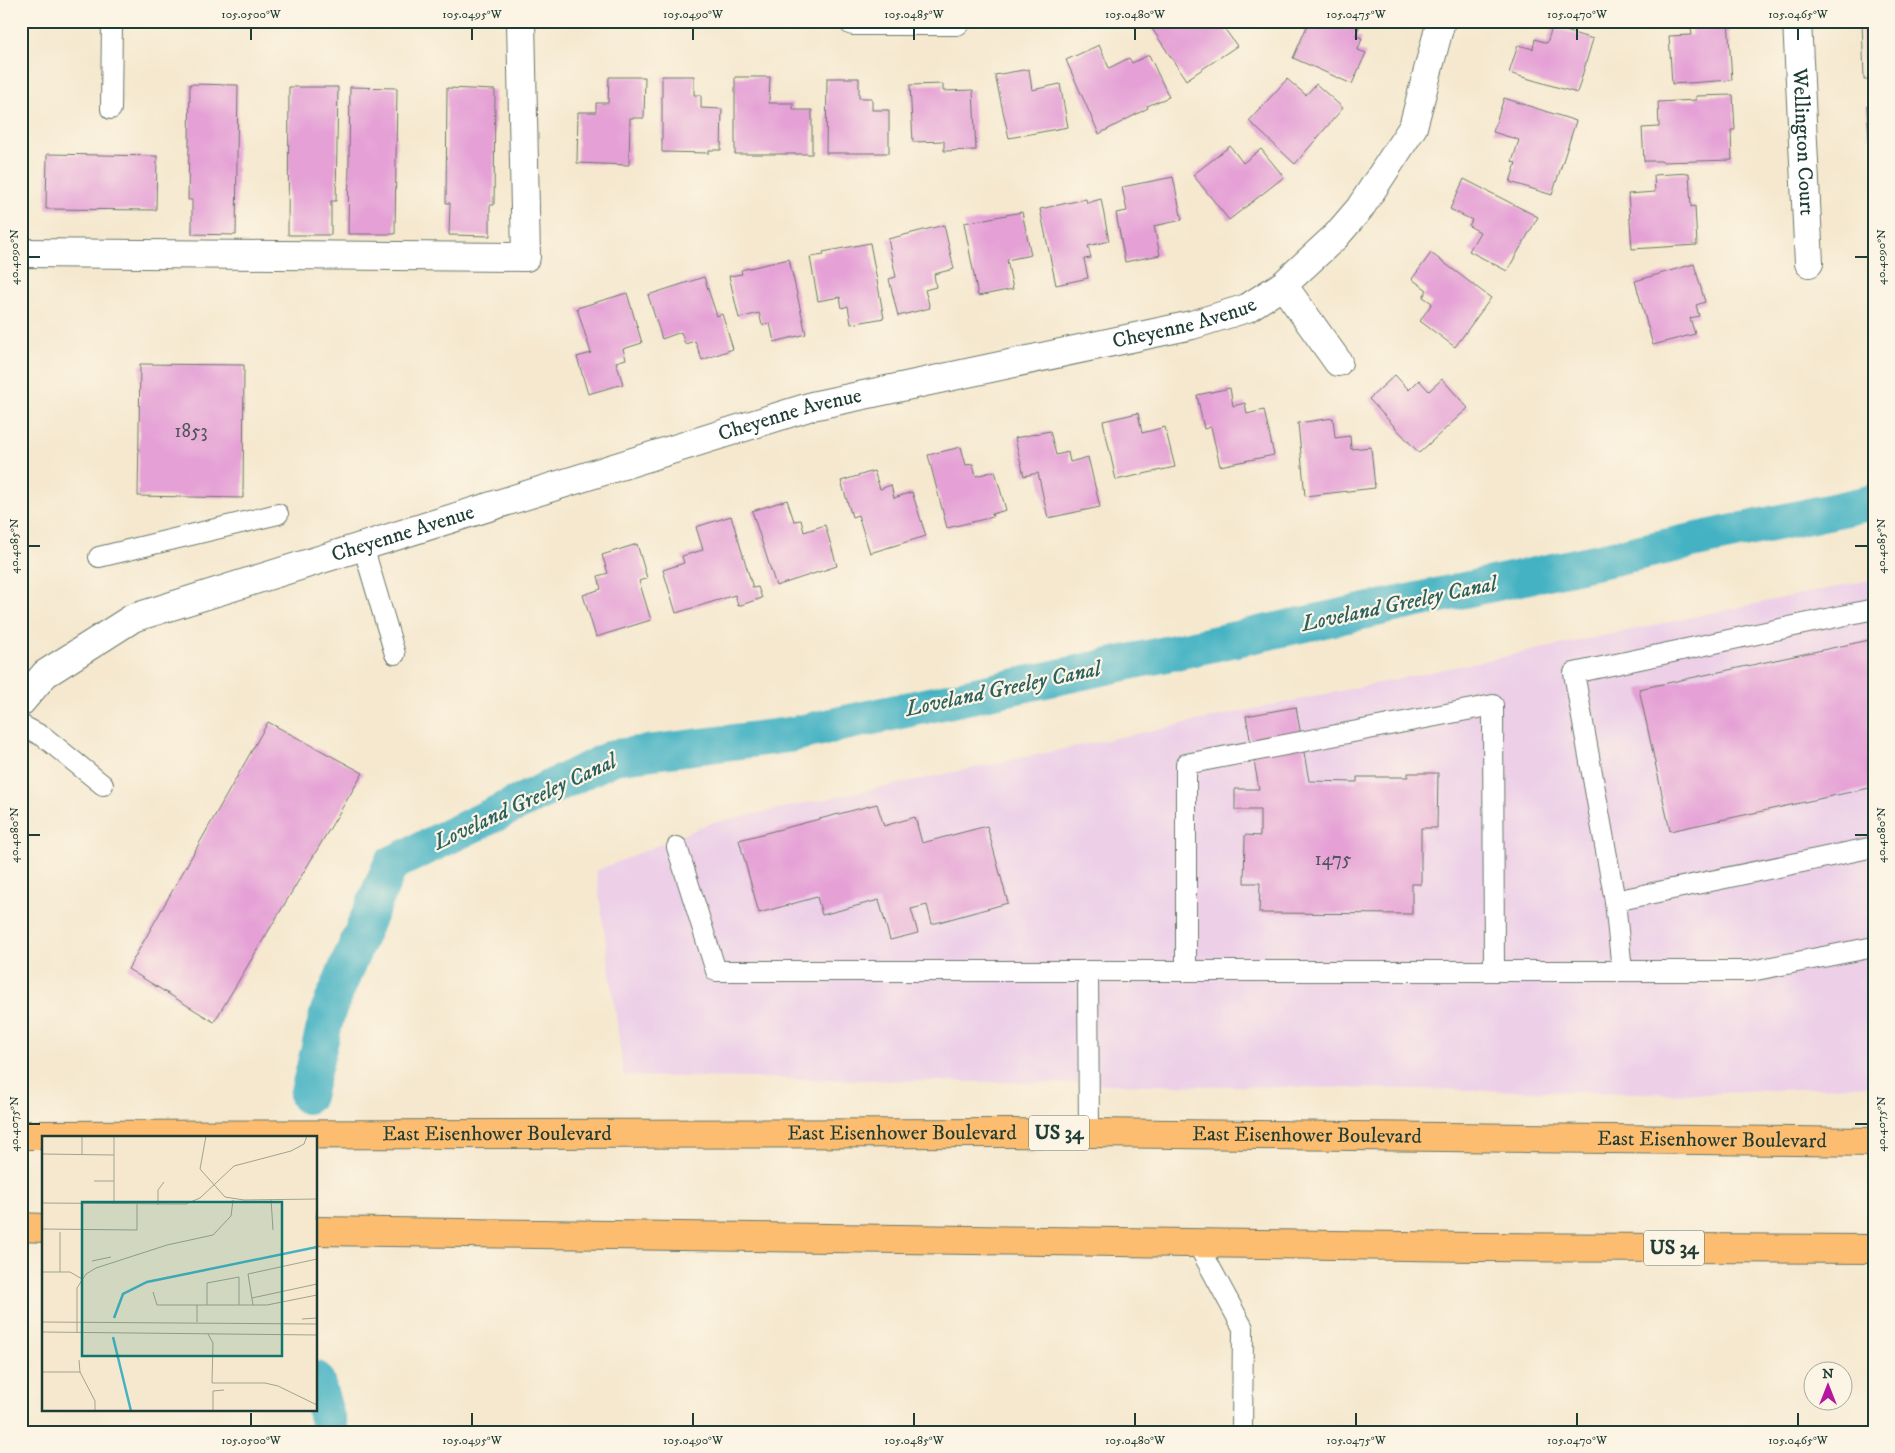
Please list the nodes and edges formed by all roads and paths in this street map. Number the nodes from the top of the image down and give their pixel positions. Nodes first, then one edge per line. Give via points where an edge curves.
1 (112, 21) edge
2 (522, 21) edge
3 (853, 21) edge
4 (956, 21) edge
5 (1441, 21) edge
6 (1797, 21) edge
7 (110, 109) dead end
8 (21, 253) edge
9 (1809, 263) dead end
10 (1282, 285) junction
11 (1338, 362) dead end
12 (278, 514) dead end
13 (363, 546) junction
14 (100, 557) dead end
15 (1874, 609) edge
16 (395, 654) dead end
17 (21, 702) edge
18 (21, 725) edge
19 (103, 785) dead end
20 (677, 847) dead end
21 (1874, 847) edge
22 (1615, 901) junction
23 (1874, 947) edge
24 (1088, 971) junction
25 (1186, 971) junction
26 (1494, 971) junction
27 (1622, 971) junction
28 (1090, 1133) junction
29 (21, 1135) edge
30 (1874, 1142) edge
31 (21, 1227) edge
32 (42, 1228) edge
33 (318, 1231) edge
34 (1197, 1243) junction
35 (1874, 1249) edge
36 (1242, 1432) edge

1 - 7 lane
2 - 8 street via 526,257
3 - 4 street
5 - 10 street, Cheyenne Avenue via 1413,127 1360,208 1336,236
6 - 9 street, Wellington Court
10 - 11 street
10 - 13 street, Cheyenne Avenue via 1247,308 1192,325 812,406
12 - 14 lane
13 - 16 lane
13 - 17 street, Cheyenne Avenue via 133,618 45,674
15 - 22 lane via 1574,673
18 - 19 lane via 44,738
20 - 24 lane via 716,971
21 - 22 lane
22 - 27 lane
23 - 27 lane via 1751,971
24 - 25 lane
24 - 28 lane
25 - 26 lane
25 - 26 lane via 1186,764 1493,705
26 - 27 lane
28 - 29 highway, East Eisenhower Boulevard / US 34
28 - 30 highway, East Eisenhower Boulevard / US 34
31 - 32 highway
33 - 34 highway, US 34
34 - 35 highway, US 34
34 - 36 lane via 1243,1328

